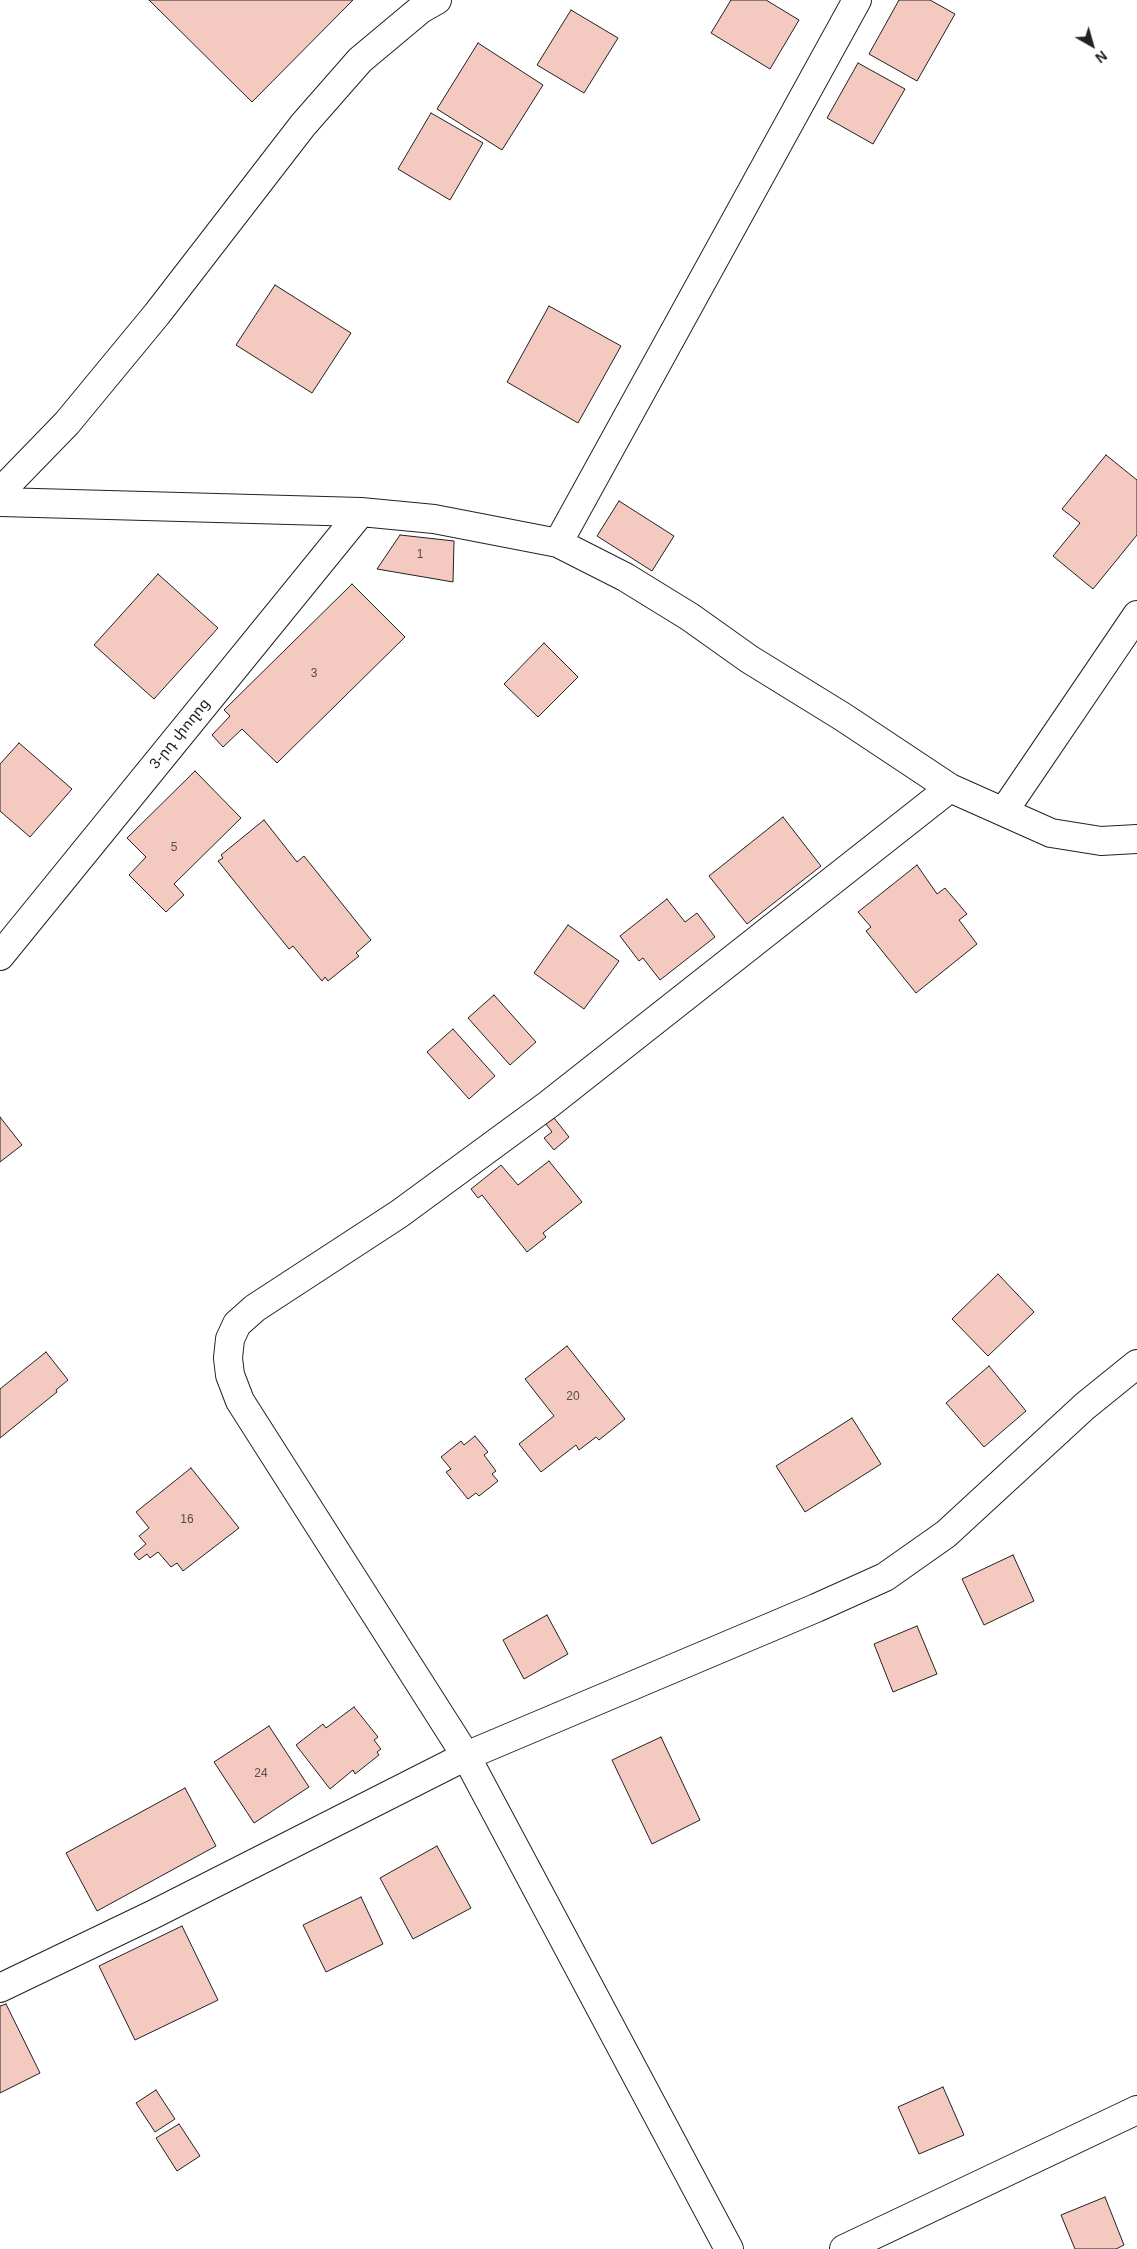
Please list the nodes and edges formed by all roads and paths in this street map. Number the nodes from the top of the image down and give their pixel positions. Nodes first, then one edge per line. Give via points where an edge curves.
1 (857, 0) edge
2 (424, 3) edge
3 (0, 492) edge
4 (0, 502) edge
5 (361, 512) junction
6 (558, 543) junction
7 (1137, 615) edge
8 (950, 788) junction
9 (1004, 811) junction
10 (1137, 838) edge
11 (0, 956) edge
12 (1137, 1364) edge
13 (466, 1756) junction
14 (0, 1988) edge
15 (1137, 2110) edge
16 (729, 2249) edge
17 (844, 2249) edge

1 - 6 street
2 - 3 street via 360,60 302,125 157,314 67,423
4 - 5 street
5 - 6 street via 434,519
5 - 11 street, 3-րդ փողոց
6 - 8 street via 625,577 690,617 749,659
7 - 9 street
8 - 9 street
8 - 13 street via 549,1104 399,1214 254,1308 237,1324 230,1339 228,1358 230,1375 240,1401
9 - 10 street via 1051,833 1101,841
12 - 13 street via 1085,1406 946,1534 885,1576
13 - 14 street
13 - 16 street
15 - 17 street

